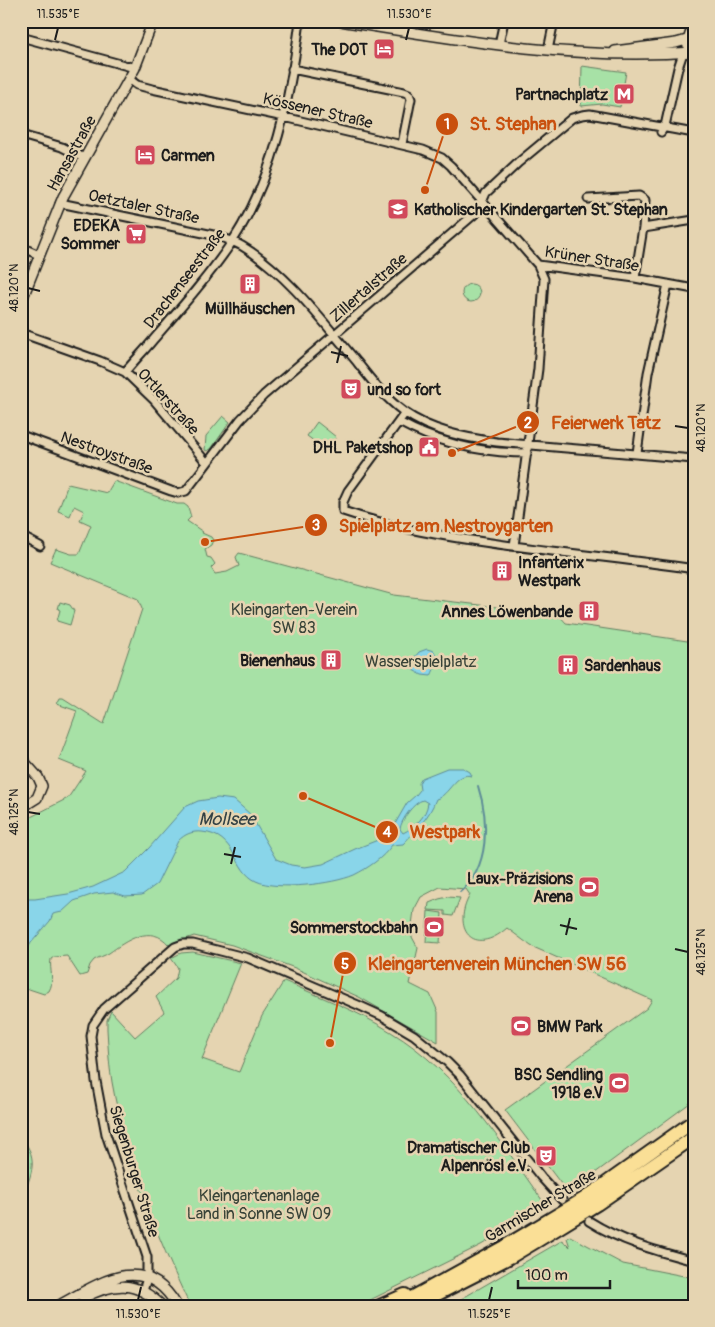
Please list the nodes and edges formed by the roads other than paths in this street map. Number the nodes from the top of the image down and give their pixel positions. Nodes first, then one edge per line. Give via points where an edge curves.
1 (154, 21) edge
2 (300, 21) edge
3 (340, 21) edge
4 (504, 21) edge
5 (554, 21) edge
6 (694, 21) edge
7 (21, 36) edge
8 (691, 39) edge
9 (499, 44) junction
10 (548, 50) junction
11 (694, 52) edge
12 (603, 53) junction
13 (683, 53) junction
14 (135, 68) junction
15 (292, 69) junction
16 (129, 79) junction
17 (284, 116) junction
18 (663, 129) junction
19 (694, 133) edge
20 (21, 135) edge
21 (402, 144) junction
22 (84, 158) junction
23 (588, 199) dead end
24 (482, 202) junction
25 (60, 203) junction
26 (694, 220) edge
27 (643, 228) junction
28 (232, 241) junction
29 (21, 247) edge
30 (39, 255) junction
31 (538, 265) junction
32 (635, 278) junction
33 (668, 284) junction
34 (694, 289) edge
35 (21, 302) edge
36 (21, 333) edge
37 (334, 335) junction
38 (126, 372) junction
39 (405, 412) junction
40 (399, 422) junction
41 (21, 436) edge
42 (528, 445) junction
43 (637, 453) junction
44 (527, 454) junction
45 (694, 458) edge
46 (207, 463) junction
47 (182, 492) joint
48 (21, 536) edge
49 (40, 546) dead end
50 (514, 546) junction
51 (694, 569) edge
52 (21, 758) edge
53 (21, 808) edge
54 (694, 1121) edge
55 (694, 1137) edge
56 (562, 1200) dead end
57 (589, 1221) dead end
58 (510, 1257) junction
59 (694, 1261) edge
60 (147, 1278) junction
61 (435, 1284) junction
62 (143, 1291) junction
63 (58, 1306) edge
64 (70, 1306) edge
65 (162, 1306) edge
66 (177, 1306) edge
67 (380, 1306) edge
68 (397, 1306) edge
69 (414, 1306) edge
70 (432, 1306) edge

1 - 14 main road, Hansastraße
2 - 15 street, Drachenseestraße
3 - 9 main road
4 - 9 street
5 - 10 street
6 - 8 main road
7 - 14 street
8 - 12 main road
8 - 13 main road
9 - 10 main road
10 - 12 main road
11 - 13 main road
12 - 13 main road via 629,56
13 - 18 street
14 - 16 main road, Hansastraße
15 - 17 street, Drachenseestraße
15 - 21 street via 409,94 411,99
16 - 17 street, Kössener Straße via 152,89
16 - 22 main road, Hansastraße
17 - 21 street, Kössener Straße
17 - 28 street, Drachenseestraße via 265,176
18 - 19 street
18 - 24 street, Zillertalstraße via 606,116 572,118 519,162 486,193
20 - 22 street via 62,147
21 - 24 street, Kössener Straße via 442,158
22 - 25 main road, Hansastraße
23 - 27 street via 639,196 645,200
24 - 31 street, Krüner Straße
24 - 37 street, Zillertalstraße via 478,211
25 - 28 street, Oetztaler Straße
25 - 30 main road, Hansastraße
26 - 27 street
27 - 32 street
28 - 37 street, Oetztaler Straße via 252,252 286,280
28 - 38 street, Drachenseestraße
29 - 30 street
30 - 35 main road, Hansastraße
31 - 32 street, Krüner Straße
31 - 42 street via 544,289
32 - 33 street, Krüner Straße
33 - 34 street, Krüner Straße
33 - 43 street via 648,372
36 - 38 street, Ortlerstraße
37 - 39 street, Oetztaler Straße via 380,391
37 - 46 street, Zillertalstraße via 252,406
38 - 46 street, Ortlerstraße
39 - 40 street
39 - 42 street, Oetztaler Straße via 425,424 468,438
40 - 44 street via 436,439 468,448
40 - 50 street via 348,491 343,511 418,532
41 - 47 street, Nestroystraße via 171,491
42 - 43 street, Oetztaler Straße
42 - 44 street
43 - 45 street, Oetztaler Straße
44 - 50 street
46 - 47 street, Zillertalstraße via 189,488
48 - 49 street
50 - 51 street
52 - 53 main road via 42,786 37,798
54 - 61 highway, Garmischer Straße via 584,1198
55 - 58 highway, Garmischer Straße via 597,1204
56 - 60 street, Siegenburger Straße via 540,1177 460,1075 408,1031 382,1016 248,958 201,945 183,944 169,952 104,1009 92,1025 91,1032 104,1126 147,1257
57 - 59 street via 638,1246
58 - 69 highway, Garmischer Straße
58 - 70 highway
60 - 62 street, Siegenburger Straße
60 - 63 main road via 116,1276
60 - 66 main road via 162,1286
61 - 67 highway
61 - 68 highway, Garmischer Straße
62 - 64 main road via 113,1286
62 - 65 main road

